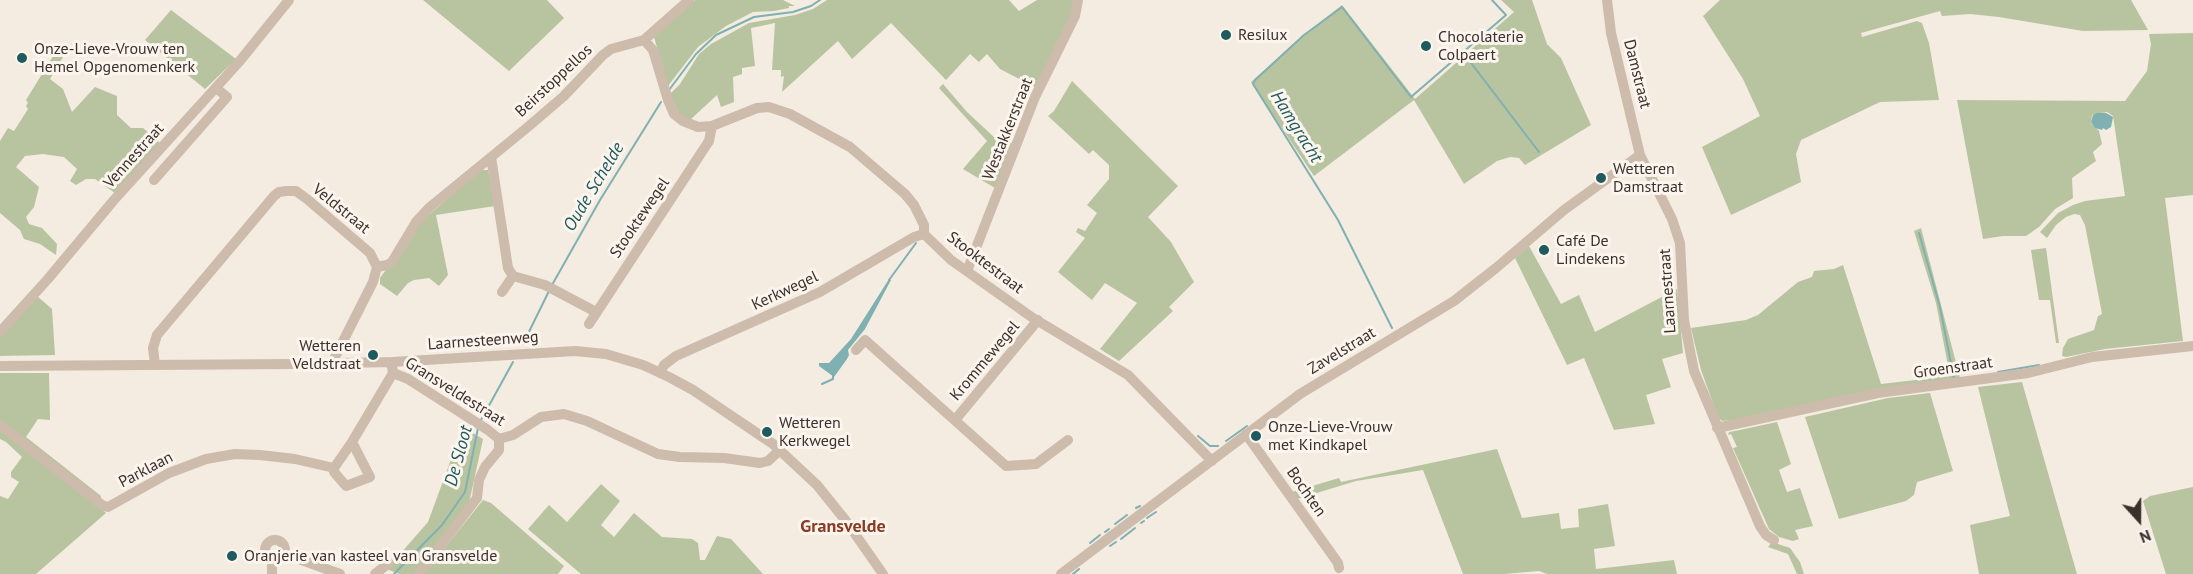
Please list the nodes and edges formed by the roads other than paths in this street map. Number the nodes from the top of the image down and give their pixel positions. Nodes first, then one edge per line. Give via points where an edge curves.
1 (289, 0) edge
2 (689, 0) edge
3 (1078, 0) edge
4 (1607, 0) edge
5 (644, 40) junction
6 (216, 88) junction
7 (180, 126) junction
8 (712, 126) junction
9 (192, 136) junction
10 (1640, 155) junction
11 (176, 156) junction
12 (491, 157) junction
13 (146, 164) junction
14 (154, 180) dead end
15 (924, 234) junction
16 (377, 267) junction
17 (967, 272) junction
18 (513, 276) junction
19 (502, 292) dead end
20 (596, 312) junction
21 (1038, 320) junction
22 (589, 324) dead end
23 (0, 332) edge
24 (2193, 346) edge
25 (856, 350) dead end
26 (332, 363) junction
27 (155, 365) junction
28 (0, 366) edge
29 (393, 368) junction
30 (660, 373) junction
31 (955, 420) junction
32 (0, 425) edge
33 (1717, 428) junction
34 (1246, 434) junction
35 (499, 440) junction
36 (1068, 440) dead end
37 (352, 442) junction
38 (780, 450) junction
39 (1212, 461) junction
40 (334, 468) junction
41 (1774, 540) dead end
42 (285, 554) junction
43 (272, 560) junction
44 (389, 563) dead end
45 (1339, 568) dead end
46 (272, 574) edge
47 (340, 574) edge
48 (375, 574) edge
49 (419, 574) edge
50 (883, 574) edge
51 (1060, 574) edge

1 - 6 street, Vennestraat
2 - 5 street
3 - 17 street, Westakkerstraat via 1075,16 1035,97
4 - 10 street, Damstraat via 1610,29
5 - 8 street via 653,50 674,114 698,127
5 - 12 street, Beirstoppellos via 603,55 564,96
6 - 7 street, Vennestraat
6 - 9 street via 226,97
7 - 9 street
7 - 13 street, Vennestraat
8 - 15 street, Stooktestraat via 757,108 769,108 819,128 850,147 905,194 924,225
8 - 20 street, Stooktewegel via 709,141
9 - 11 street
10 - 33 street, Laarnestraat via 1677,232 1682,251 1688,347
10 - 34 street, Zavelstraat via 1564,210 1454,301 1300,394
11 - 13 street
11 - 14 street
12 - 16 street, Beirstoppellos via 430,207 392,261
12 - 18 street via 508,268
13 - 23 street, Vennestraat
15 - 17 street, Stooktestraat
15 - 30 street, Kerkwegel via 820,292 676,356
16 - 26 street
16 - 27 street, Veldstraat via 370,253 307,199 296,191 279,192 157,335 153,348
17 - 21 street, Stooktestraat
18 - 19 street
18 - 20 street via 550,287
20 - 22 street, Stooktewegel
21 - 31 street, Krommewegel
21 - 39 street, Stooktestraat via 1128,375
24 - 33 street, Groenstraat via 2092,357 2028,373 1878,393
25 - 31 street, Krommewegel via 865,340
26 - 27 street, Laarnesteenweg
26 - 29 street, Laarnesteenweg
27 - 28 street, Laarnesteenweg
29 - 30 street, Laarnesteenweg via 575,351 606,354
29 - 35 street, Gransveldestraat
29 - 37 street
30 - 38 street, Laarnesteenweg via 693,390
31 - 36 street, Krommewegel via 1006,466 1036,464
32 - 40 street, Parklaan via 108,507 169,472 219,456 260,455
33 - 41 street, Laarnestraat via 1760,526
34 - 39 street, Zavelstraat
34 - 45 street, Bochten
35 - 38 street, Gransveldestraat via 542,417 564,414 658,454 760,463
35 - 49 street via 499,450 480,480 477,498
37 - 40 street
37 - 40 street, Parklaan via 370,477 346,486
38 - 50 street, Laarnesteenweg via 817,485
39 - 51 street, Zavelstraat
42 - 43 street
42 - 43 street via 281,542 269,542 265,552
42 - 47 street
43 - 46 street
44 - 48 street

